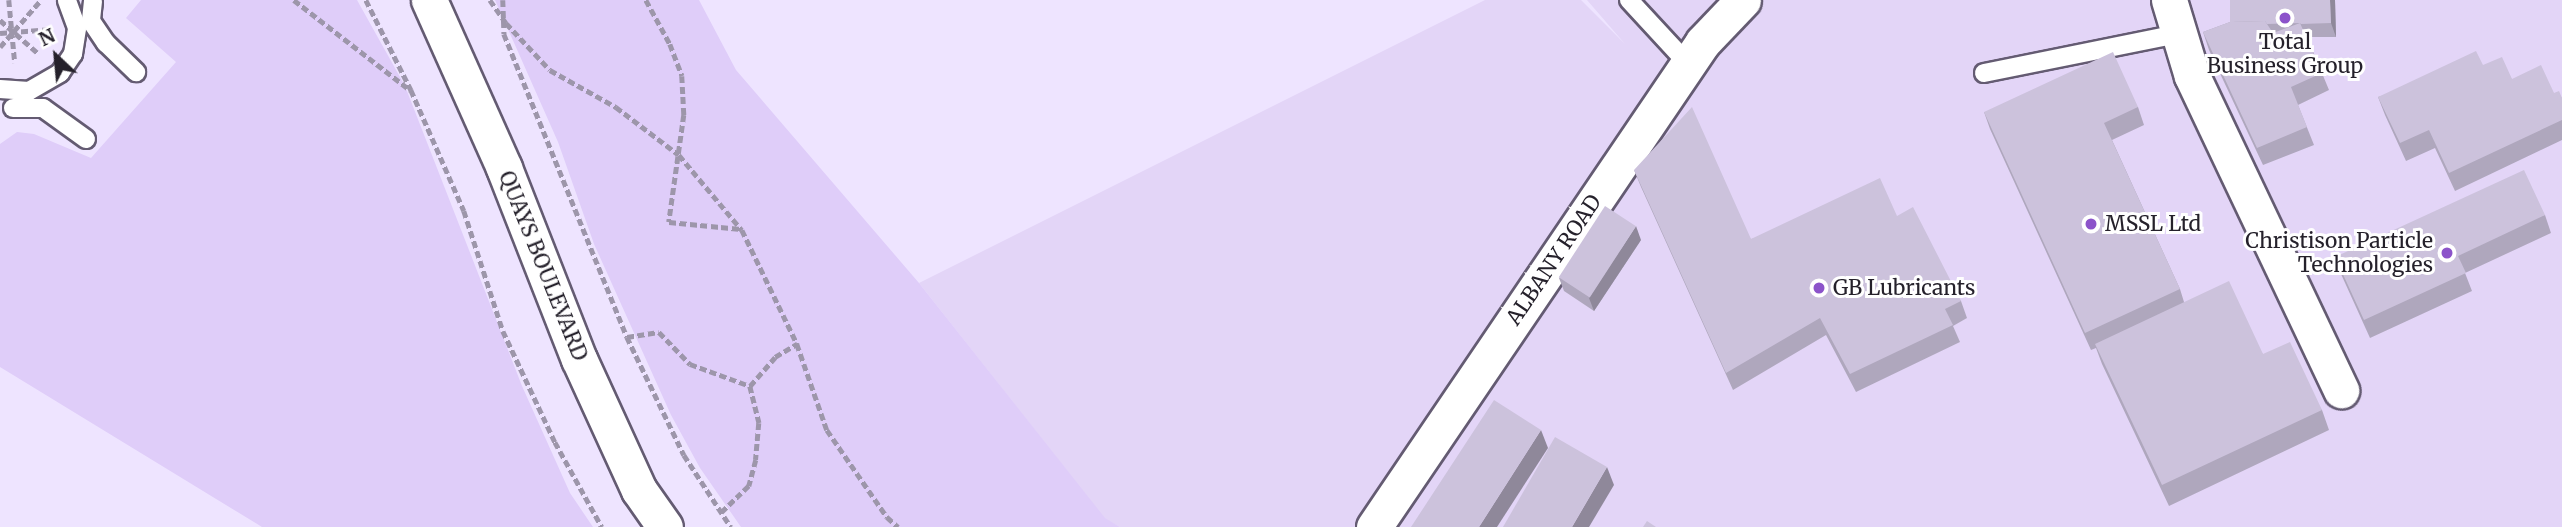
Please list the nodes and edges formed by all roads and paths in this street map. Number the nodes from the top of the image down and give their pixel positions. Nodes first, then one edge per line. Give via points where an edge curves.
1 (9, 0) edge
2 (41, 0) edge
3 (67, 0) edge
4 (93, 0) edge
5 (293, 0) edge
6 (366, 0) edge
7 (429, 0) edge
8 (490, 0) edge
9 (503, 0) edge
10 (646, 0) edge
11 (1629, 0) edge
12 (1743, 0) edge
13 (2169, 0) edge
14 (0, 20) edge
15 (506, 23) junction
16 (77, 28) junction
17 (14, 31) junction
18 (0, 33) edge
19 (2178, 34) junction
20 (0, 47) edge
21 (1688, 64) junction
22 (136, 72) dead end
23 (60, 73) junction
24 (1984, 73) dead end
25 (411, 90) junction
26 (10, 96) edge
27 (0, 122) edge
28 (86, 139) dead end
29 (678, 155) junction
30 (742, 229) junction
31 (627, 337) junction
32 (797, 344) junction
33 (750, 386) junction
34 (2341, 390) dead end
35 (721, 513) junction
36 (602, 527) edge
37 (665, 527) edge
38 (731, 527) edge
39 (898, 527) edge
40 (1374, 527) edge

1 - 17 path
2 - 17 path
3 - 16 lane
4 - 16 lane
4 - 22 lane via 91,21
5 - 25 path
6 - 25 path
7 - 37 street, QUAYS BOULEVARD via 504,168 579,359 639,490
8 - 15 path
9 - 15 path
10 - 29 path via 682,76 684,115
11 - 21 lane
12 - 21 street, ALBANY ROAD
13 - 19 street
14 - 17 path
15 - 29 path via 550,70 616,107
15 - 31 path via 504,34
16 - 17 path
16 - 23 lane via 73,54
17 - 18 path
17 - 20 path
17 - 23 path
17 - 26 path
19 - 24 lane
19 - 34 street via 2192,76
21 - 40 street, ALBANY ROAD
23 - 26 lane via 40,87
25 - 36 path via 464,211 503,331 555,442
26 - 27 lane
26 - 28 lane via 43,108
29 - 30 path
29 - 30 path via 669,222
30 - 32 path
31 - 33 path via 659,332 690,364
31 - 35 path via 684,455
32 - 33 path via 775,357
32 - 39 path via 827,430
33 - 35 path via 759,423 756,460 750,486
35 - 38 path

